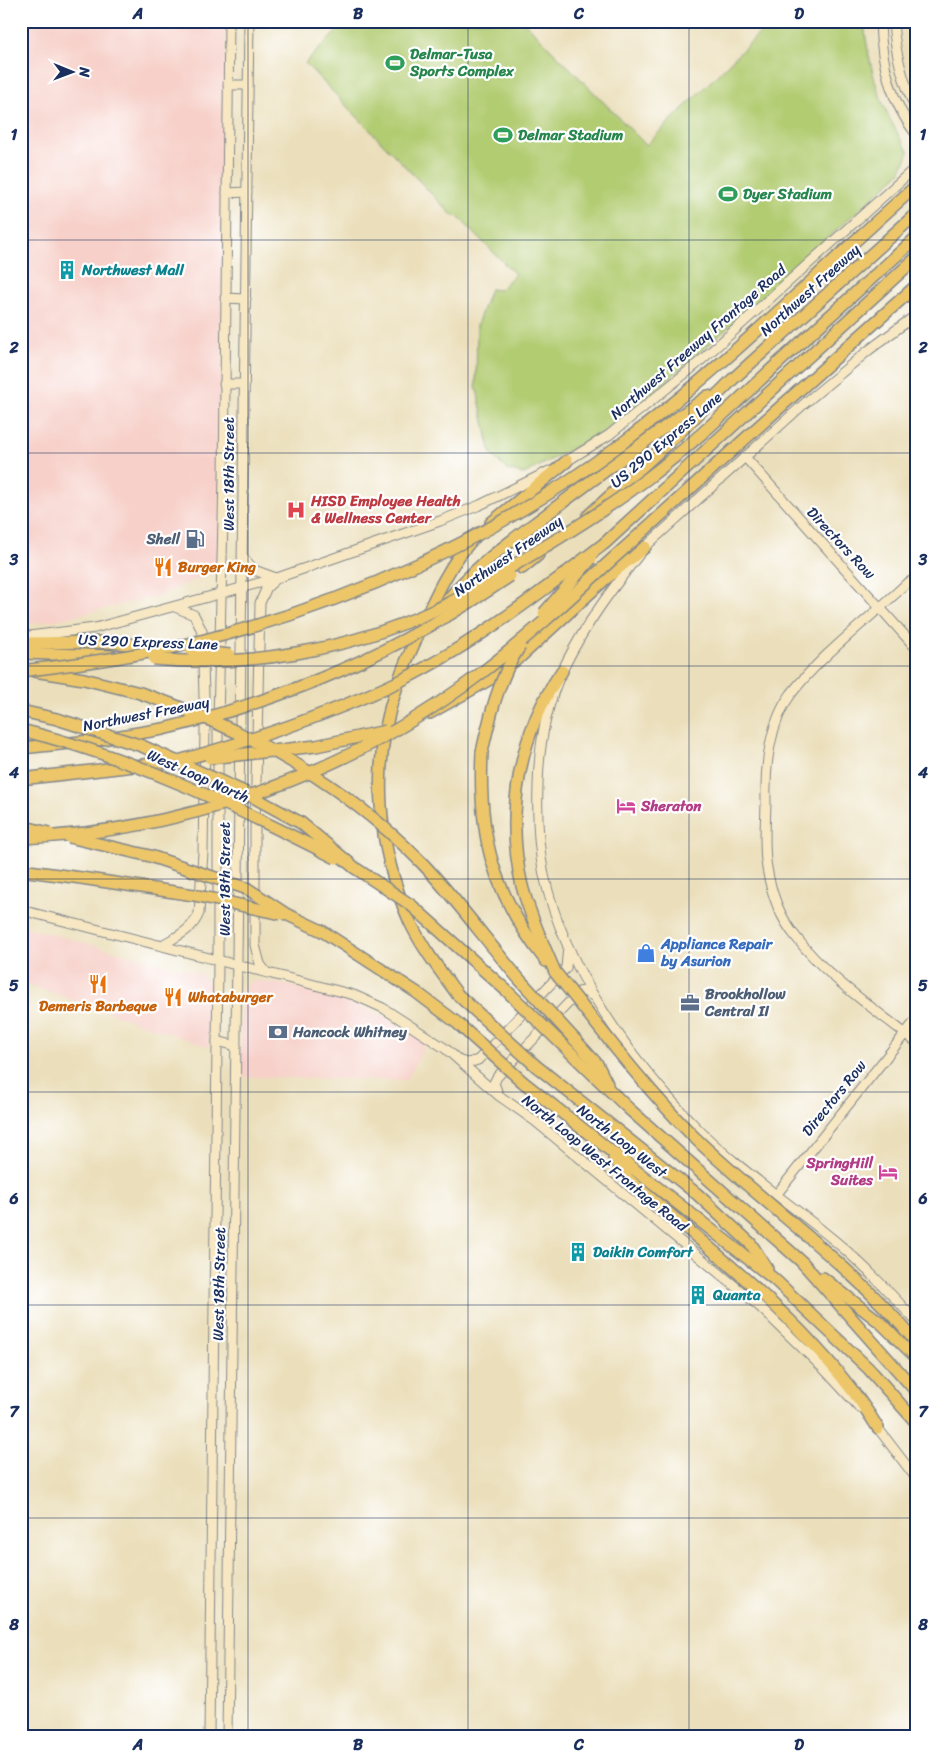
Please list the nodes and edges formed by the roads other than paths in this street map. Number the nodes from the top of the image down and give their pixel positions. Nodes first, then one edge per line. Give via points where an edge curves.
1 (229, 21) edge
2 (249, 21) edge
3 (880, 21) edge
4 (893, 21) edge
5 (228, 85) junction
6 (248, 85) junction
7 (916, 108) edge
8 (916, 134) edge
9 (916, 167) edge
10 (916, 177) edge
11 (916, 186) edge
12 (247, 192) junction
13 (227, 193) junction
14 (915, 215) edge
15 (859, 219) junction
16 (916, 238) edge
17 (916, 258) edge
18 (913, 289) edge
19 (225, 298) junction
20 (246, 299) junction
21 (916, 315) edge
22 (733, 379) junction
23 (224, 384) junction
24 (243, 384) junction
25 (745, 457) junction
26 (567, 461) junction
27 (224, 478) junction
28 (242, 479) junction
29 (605, 543) junction
30 (645, 547) junction
31 (243, 558) junction
32 (277, 578) junction
33 (916, 578) edge
34 (243, 587) junction
35 (220, 593) junction
36 (175, 607) junction
37 (881, 608) junction
38 (21, 638) edge
39 (21, 643) edge
40 (916, 648) edge
41 (21, 653) edge
42 (408, 657) junction
43 (249, 658) junction
44 (21, 670) edge
45 (562, 671) junction
46 (21, 711) edge
47 (21, 730) edge
48 (21, 748) edge
49 (178, 761) junction
50 (21, 779) edge
51 (21, 826) edge
52 (21, 838) edge
53 (355, 868) junction
54 (21, 870) edge
55 (21, 910) edge
56 (286, 914) junction
57 (567, 942) junction
58 (162, 945) junction
59 (218, 961) junction
60 (238, 965) junction
61 (266, 972) junction
62 (555, 972) junction
63 (593, 996) junction
64 (916, 1020) edge
65 (904, 1033) junction
66 (217, 1041) junction
67 (916, 1042) edge
68 (236, 1046) junction
69 (460, 1061) junction
70 (610, 1091) junction
71 (498, 1095) junction
72 (609, 1150) junction
73 (776, 1195) junction
74 (802, 1262) junction
75 (774, 1278) junction
76 (916, 1322) edge
77 (916, 1342) edge
78 (916, 1357) edge
79 (916, 1391) edge
80 (213, 1392) junction
81 (231, 1392) junction
82 (916, 1422) edge
83 (878, 1428) junction
84 (916, 1478) edge
85 (210, 1588) junction
86 (229, 1588) junction
87 (209, 1737) edge
88 (227, 1737) edge

1 - 5 main road, West 18th Street
2 - 6 main road, West 18th Street
3 - 8 main road via 881,50 892,92
4 - 7 main road via 897,59
5 - 6 main road
5 - 13 main road, West 18th Street
6 - 12 main road, West 18th Street
9 - 15 main road, Northwest Freeway Frontage Road
10 - 15 main road
11 - 44 highway, bridge via 676,402 560,486 474,536 387,578 279,618 196,642 130,656
12 - 13 main road
12 - 20 main road, West 18th Street
13 - 19 main road, West 18th Street
14 - 22 highway, Northwest Freeway
15 - 26 main road, Northwest Freeway Frontage Road via 640,412
16 - 43 highway, US 290 Express Lane, bridge via 680,452 616,502 470,592 399,626 329,647
17 - 29 highway
18 - 52 highway, bridge via 536,629 480,675 414,719 335,761 226,803 121,828
19 - 20 main road
19 - 23 main road, West 18th Street
20 - 24 main road, West 18th Street
21 - 25 main road via 853,362
22 - 42 highway via 497,552 450,598
22 - 48 highway, Northwest Freeway, bridge via 678,434 575,527 468,605 399,644 276,698 163,729
23 - 24 main road
23 - 27 main road, West 18th Street
24 - 28 main road, West 18th Street
25 - 30 main road
25 - 37 main road, Directors Row
26 - 32 main road, Northwest Freeway Frontage Road via 480,505
26 - 42 highway via 476,535 431,604
27 - 28 main road
27 - 35 main road, West 18th Street
28 - 31 main road, West 18th Street
29 - 49 highway, bridge via 467,642 400,680 306,722
29 - 62 highway, bridge via 516,652 501,684 482,752 482,816 497,878 508,907 524,934
30 - 45 main road via 594,613
30 - 49 highway, bridge via 521,656 492,678 428,714 392,729 316,746
31 - 32 main road via 254,570
31 - 34 main road, West 18th Street
32 - 34 main road, Northwest Freeway Frontage Road
32 - 61 main road via 267,586 260,603 254,828 255,945 260,964
33 - 37 main road
34 - 35 main road, Northwest Freeway Frontage Road
34 - 60 main road, West 18th Street
35 - 36 main road, Northwest Freeway Frontage Road
35 - 59 main road, West 18th Street
36 - 38 main road, Northwest Freeway Frontage Road via 95,628
36 - 58 main road via 194,615 202,631 205,729 203,853 196,921 189,930
37 - 40 main road, Directors Row
37 - 65 main road via 820,662 790,696 778,719 768,752 766,864 772,891 795,937 825,968
39 - 43 highway, bridge via 110,642
41 - 43 highway, US 290 Express Lane, bridge via 210,662
42 - 75 highway, bridge via 396,686 383,747 380,782 385,847 411,924 428,954 458,995 536,1066 697,1194 750,1244
44 - 70 highway, bridge via 84,679 181,707 282,754 330,784 376,820 423,864 520,980 597,1064
45 - 57 main road via 548,710 539,761 537,812 544,875
45 - 62 highway via 546,695 531,729 517,791 515,826 522,886
46 - 53 highway, bridge via 101,732 181,762 301,823
47 - 53 highway, West Loop North, bridge via 89,748 158,772
49 - 50 highway, bridge
51 - 56 highway, bridge via 150,856 248,889
53 - 70 highway, North Loop West, bridge via 412,905 507,990
54 - 56 highway, bridge via 194,895
55 - 58 main road, North Loop West Frontage Road
56 - 72 highway, North Loop West, bridge via 322,931 416,992
57 - 63 main road
57 - 69 main road via 566,968 478,1060
58 - 59 main road, North Loop West Frontage Road
59 - 60 main road, North Loop West Frontage Road
59 - 66 main road, West 18th Street
60 - 61 main road, North Loop West Frontage Road
60 - 68 main road, West 18th Street
61 - 69 main road, North Loop West Frontage Road via 332,988 383,1008
62 - 77 highway, bridge via 673,1115 854,1276
63 - 71 main road via 579,992 497,1077 494,1083
63 - 73 main road via 632,1053 695,1127
64 - 65 main road, Directors Row
65 - 67 main road
65 - 73 main road, Directors Row
66 - 68 main road
66 - 80 main road, West 18th Street
68 - 81 main road, West 18th Street
69 - 71 main road, North Loop West Frontage Road
70 - 74 highway, North Loop West
71 - 83 main road, North Loop West Frontage Road via 760,1307 824,1369
72 - 75 highway, North Loop West
72 - 83 highway via 628,1179 758,1290 800,1332 863,1403
73 - 76 main road via 835,1240
74 - 78 highway via 881,1323
74 - 79 highway, North Loop West
75 - 82 highway, North Loop West via 869,1369
80 - 81 main road
80 - 85 main road, West 18th Street
81 - 86 main road, West 18th Street
83 - 84 main road, North Loop West Frontage Road
85 - 86 main road
85 - 87 main road, West 18th Street
86 - 88 main road, West 18th Street

